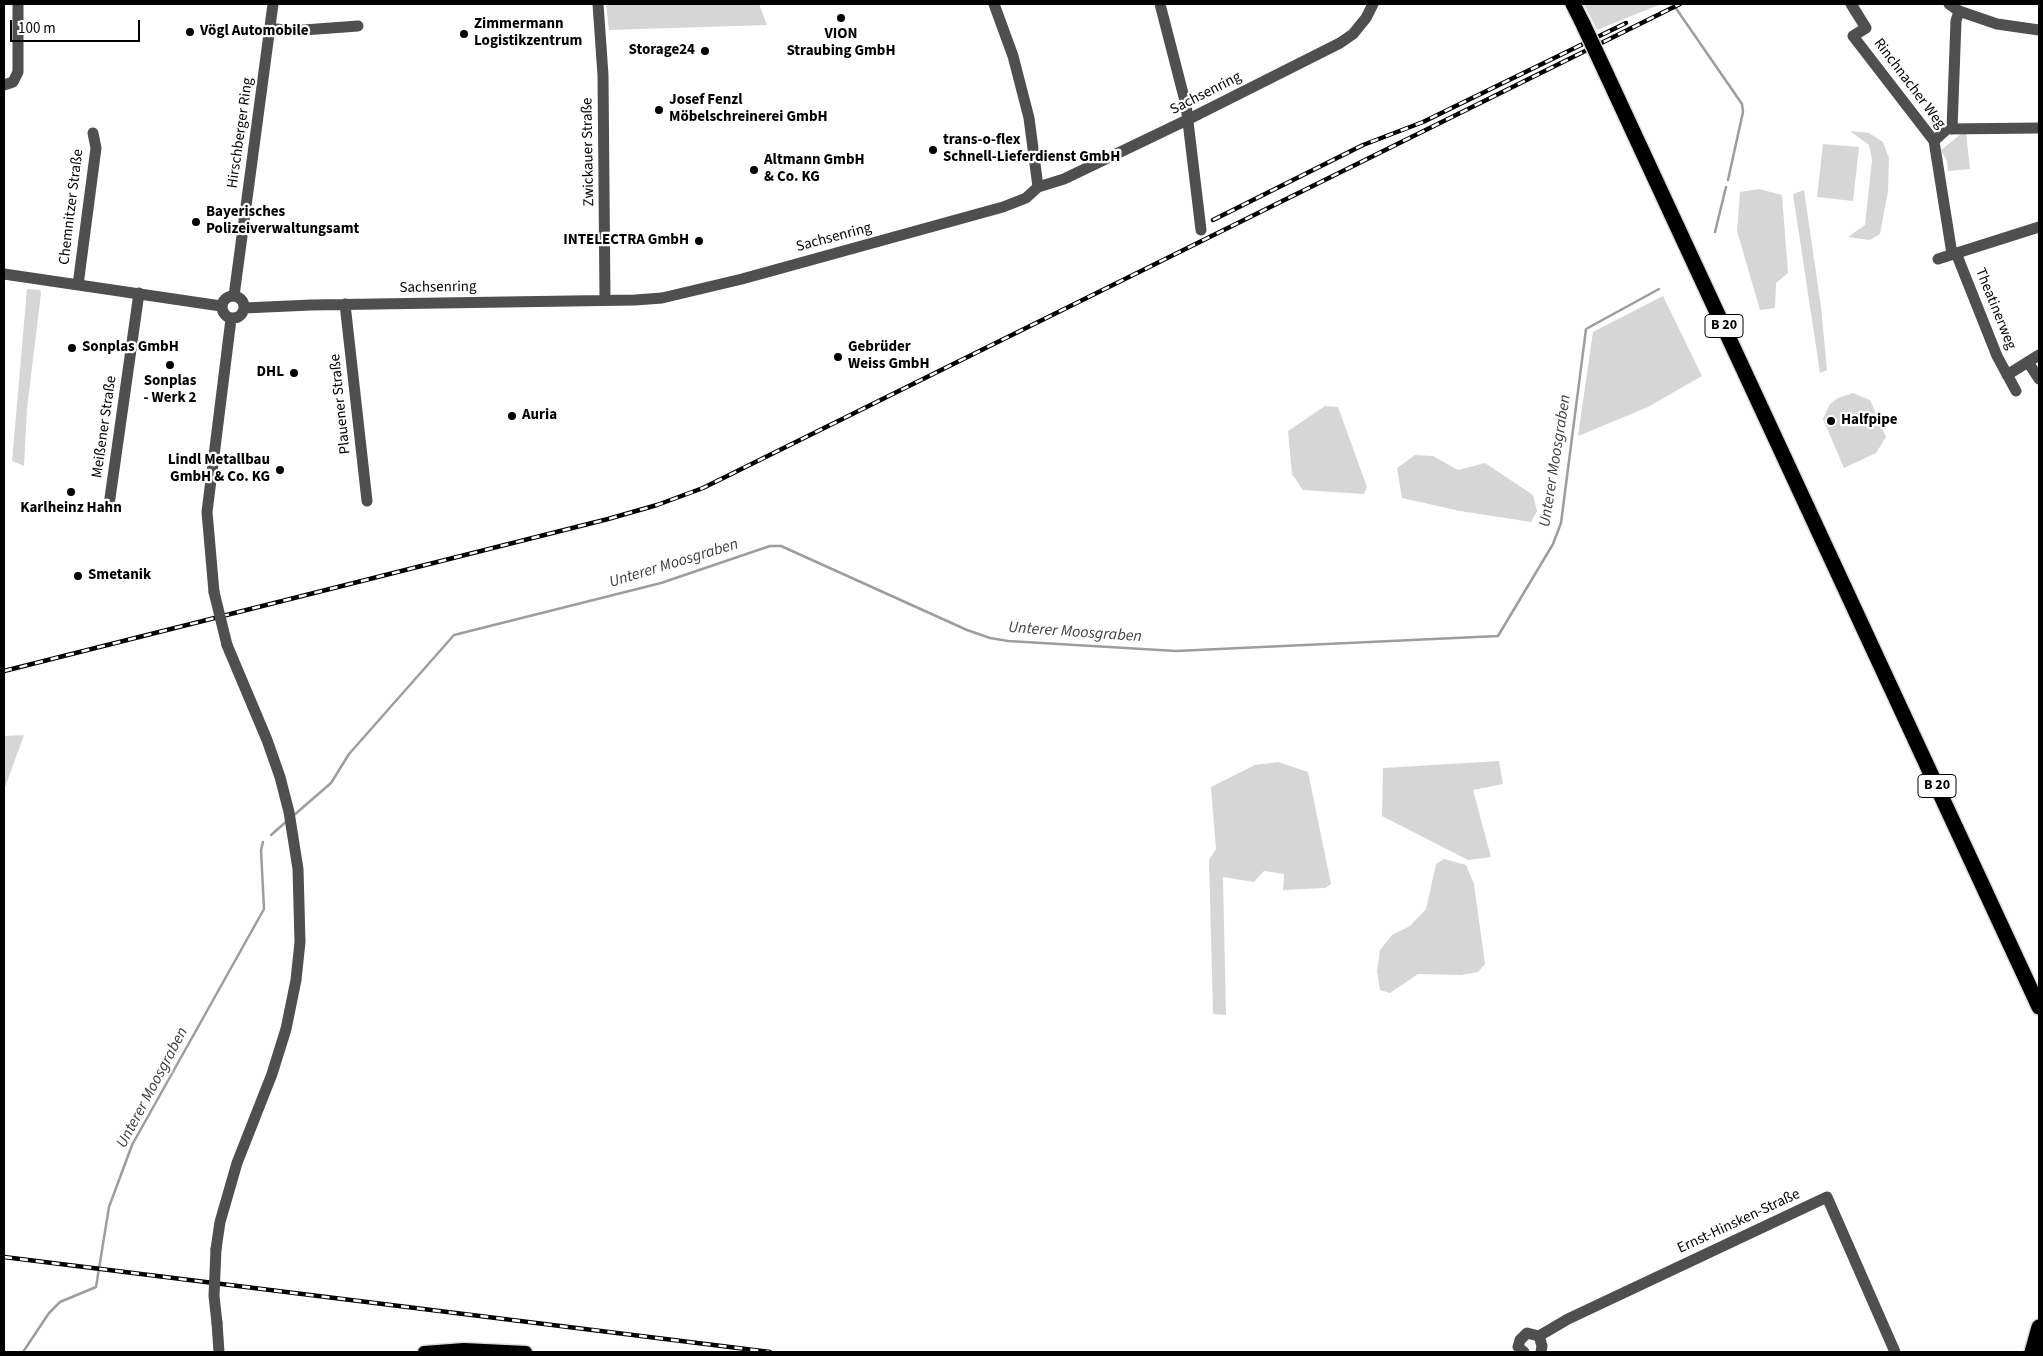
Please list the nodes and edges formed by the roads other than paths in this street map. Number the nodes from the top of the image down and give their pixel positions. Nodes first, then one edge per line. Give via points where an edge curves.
1 (18, 4) edge
2 (274, 4) edge
3 (598, 4) edge
4 (994, 4) edge
5 (1160, 4) edge
6 (1373, 4) edge
7 (1573, 4) edge
8 (1851, 4) edge
9 (1948, 4) edge
10 (1959, 11) junction
11 (358, 26) dead end
12 (270, 28) junction
13 (2039, 30) edge
14 (4, 85) edge
15 (1187, 120) junction
16 (2039, 128) edge
17 (1952, 129) junction
18 (93, 133) dead end
19 (1934, 141) junction
20 (1038, 187) junction
21 (2039, 227) edge
22 (1201, 230) dead end
23 (1954, 253) junction
24 (1938, 259) dead end
25 (4, 274) edge
26 (78, 285) junction
27 (139, 294) junction
28 (234, 296) junction
29 (605, 300) junction
30 (345, 304) junction
31 (221, 306) junction
32 (244, 308) junction
33 (231, 318) junction
34 (2039, 355) edge
35 (2028, 362) junction
36 (2007, 375) junction
37 (2039, 379) edge
38 (2016, 391) dead end
39 (367, 501) dead end
40 (109, 505) dead end
41 (2039, 1007) edge
42 (217, 1327) junction
43 (2039, 1328) edge
44 (1539, 1336) junction
45 (1521, 1350) edge
46 (219, 1352) edge
47 (224, 1352) edge
48 (424, 1352) edge
49 (526, 1352) edge
50 (1541, 1352) edge
51 (1895, 1352) edge
52 (2032, 1352) edge

1 - 14 street via 18,72 13,82
2 - 12 street, Hirschberger Ring
3 - 29 street, Zwickauer Straße via 603,75
4 - 20 street via 1013,56 1029,118
5 - 15 street
6 - 15 street, Sachsenring via 1358,28 1340,43
7 - 41 highway, B 20, bridge
8 - 19 street, Rinchnacher Weg via 1866,28 1853,36
9 - 10 street
10 - 13 street via 1997,24
10 - 17 street
11 - 12 street via 290,31
12 - 28 street, Hirschberger Ring
15 - 20 street, Sachsenring via 1064,179
15 - 22 street
16 - 17 street
17 - 19 street via 1947,129
18 - 26 street, Chemnitzer Straße via 96,148
19 - 23 street, Rinchnacher Weg
20 - 29 street, Sachsenring via 1026,198 1003,207 709,288 662,298
21 - 23 street
23 - 24 street
23 - 36 street, Theatinerweg
25 - 26 street
26 - 27 street
27 - 31 street
27 - 40 street, Meißener Straße
28 - 31 street via 225,299
28 - 32 street via 241,300
29 - 30 street, Sachsenring
30 - 32 street, Sachsenring
30 - 39 street, Plauener Straße
31 - 33 street via 224,315
32 - 33 street via 242,314
33 - 42 street, bridge via 207,512 214,592 228,645 274,758 289,812 301,902 296,980 283,1038 237,1163 216,1249 214,1296
34 - 35 street, Theatinerweg
35 - 36 street, Theatinerweg
35 - 37 street
36 - 38 street, Theatinerweg
42 - 46 street
42 - 47 street
43 - 52 highway
44 - 45 street, Ernst-Hinsken-Straße via 1527,1333 1520,1340
44 - 50 street
44 - 51 street, Ernst-Hinsken-Straße via 1827,1197
48 - 49 main road via 464,1349

